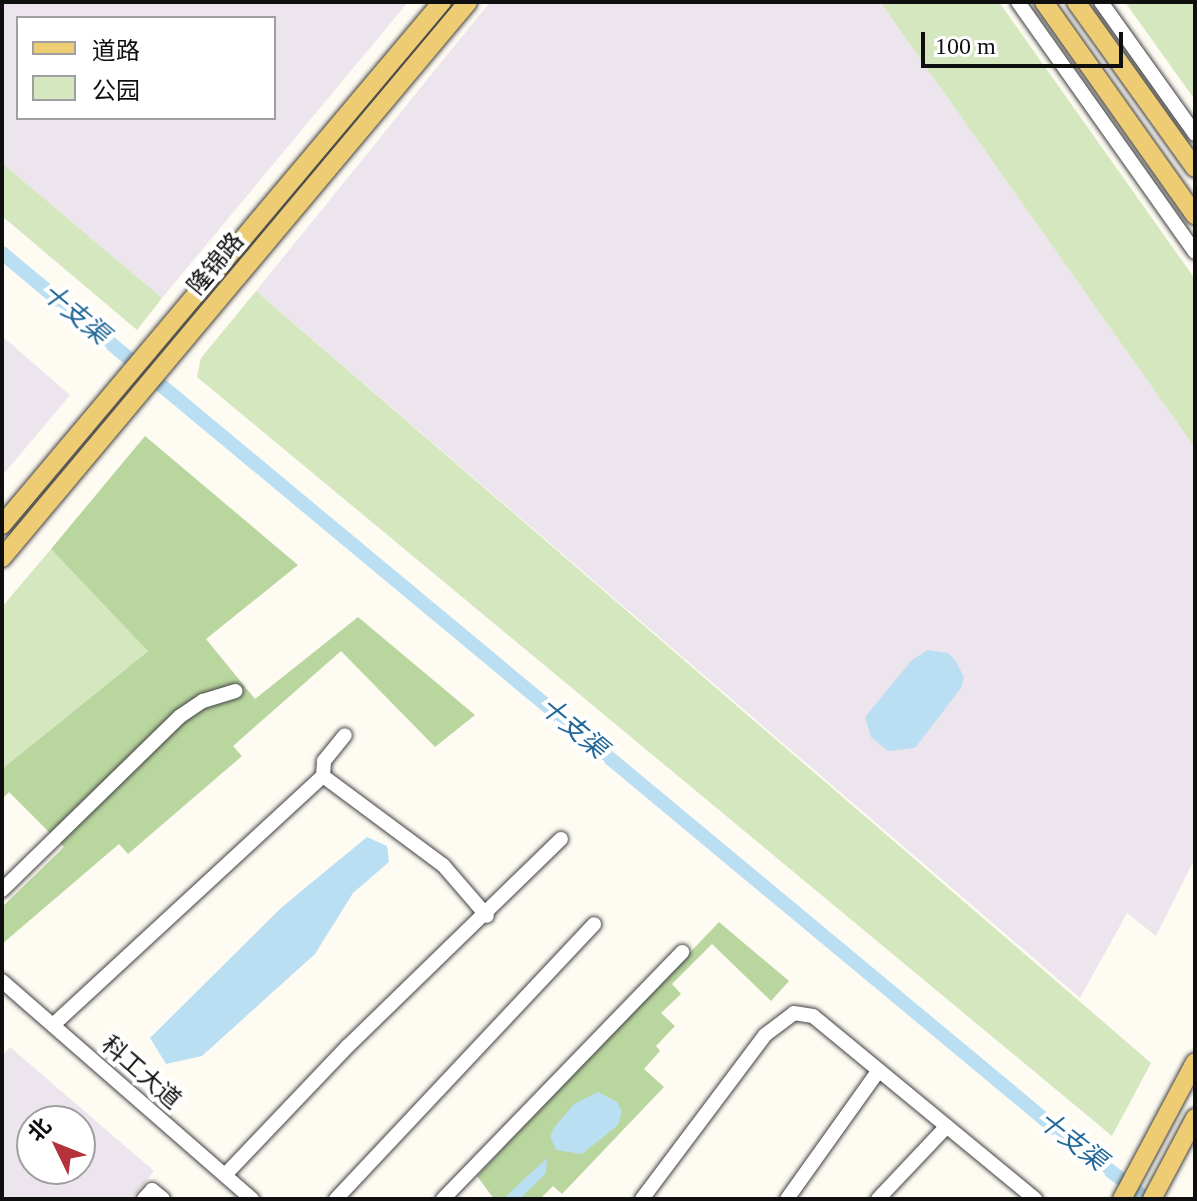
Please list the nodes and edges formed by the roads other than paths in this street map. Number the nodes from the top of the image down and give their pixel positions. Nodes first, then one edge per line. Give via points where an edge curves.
1 (442, 2) edge
2 (468, 2) edge
3 (1018, 2) edge
4 (1044, 2) edge
5 (1076, 2) edge
6 (1101, 2) edge
7 (1195, 134) edge
8 (1195, 168) edge
9 (1195, 215) edge
10 (1195, 252) edge
11 (186, 323) junction
12 (95, 432) junction
13 (2, 525) edge
14 (2, 558) edge
15 (235, 691) dead end
16 (345, 735) dead end
17 (323, 776) junction
18 (561, 839) dead end
19 (2, 890) edge
20 (487, 916) junction
21 (594, 924) dead end
22 (682, 952) dead end
23 (2, 981) edge
24 (53, 1025) junction
25 (1195, 1062) edge
26 (879, 1070) junction
27 (1195, 1118) edge
28 (947, 1126) junction
29 (225, 1175) junction
30 (1032, 1198) edge
31 (252, 1199) edge
32 (336, 1199) edge
33 (443, 1199) edge
34 (642, 1199) edge
35 (787, 1199) edge
36 (878, 1199) edge
37 (1122, 1199) edge
38 (1152, 1199) edge

1 - 11 main road, 隆锦路
2 - 11 main road, 隆锦路
3 - 10 street
4 - 9 main road
5 - 8 main road
6 - 7 street
11 - 12 main road, 隆锦路
12 - 13 main road, 隆锦路
12 - 14 main road, 隆锦路
15 - 19 street via 203,701 179,717
16 - 17 street via 324,761
17 - 20 street via 443,865
17 - 24 street
18 - 20 street
20 - 29 street via 348,1046
21 - 32 street
22 - 33 street
23 - 24 street, 科工大道
24 - 29 street, 科工大道
25 - 37 main road
26 - 28 street
26 - 34 street via 813,1016 794,1013 781,1019
26 - 35 street
27 - 38 main road
28 - 30 street
28 - 36 street
29 - 31 street, 科工大道

